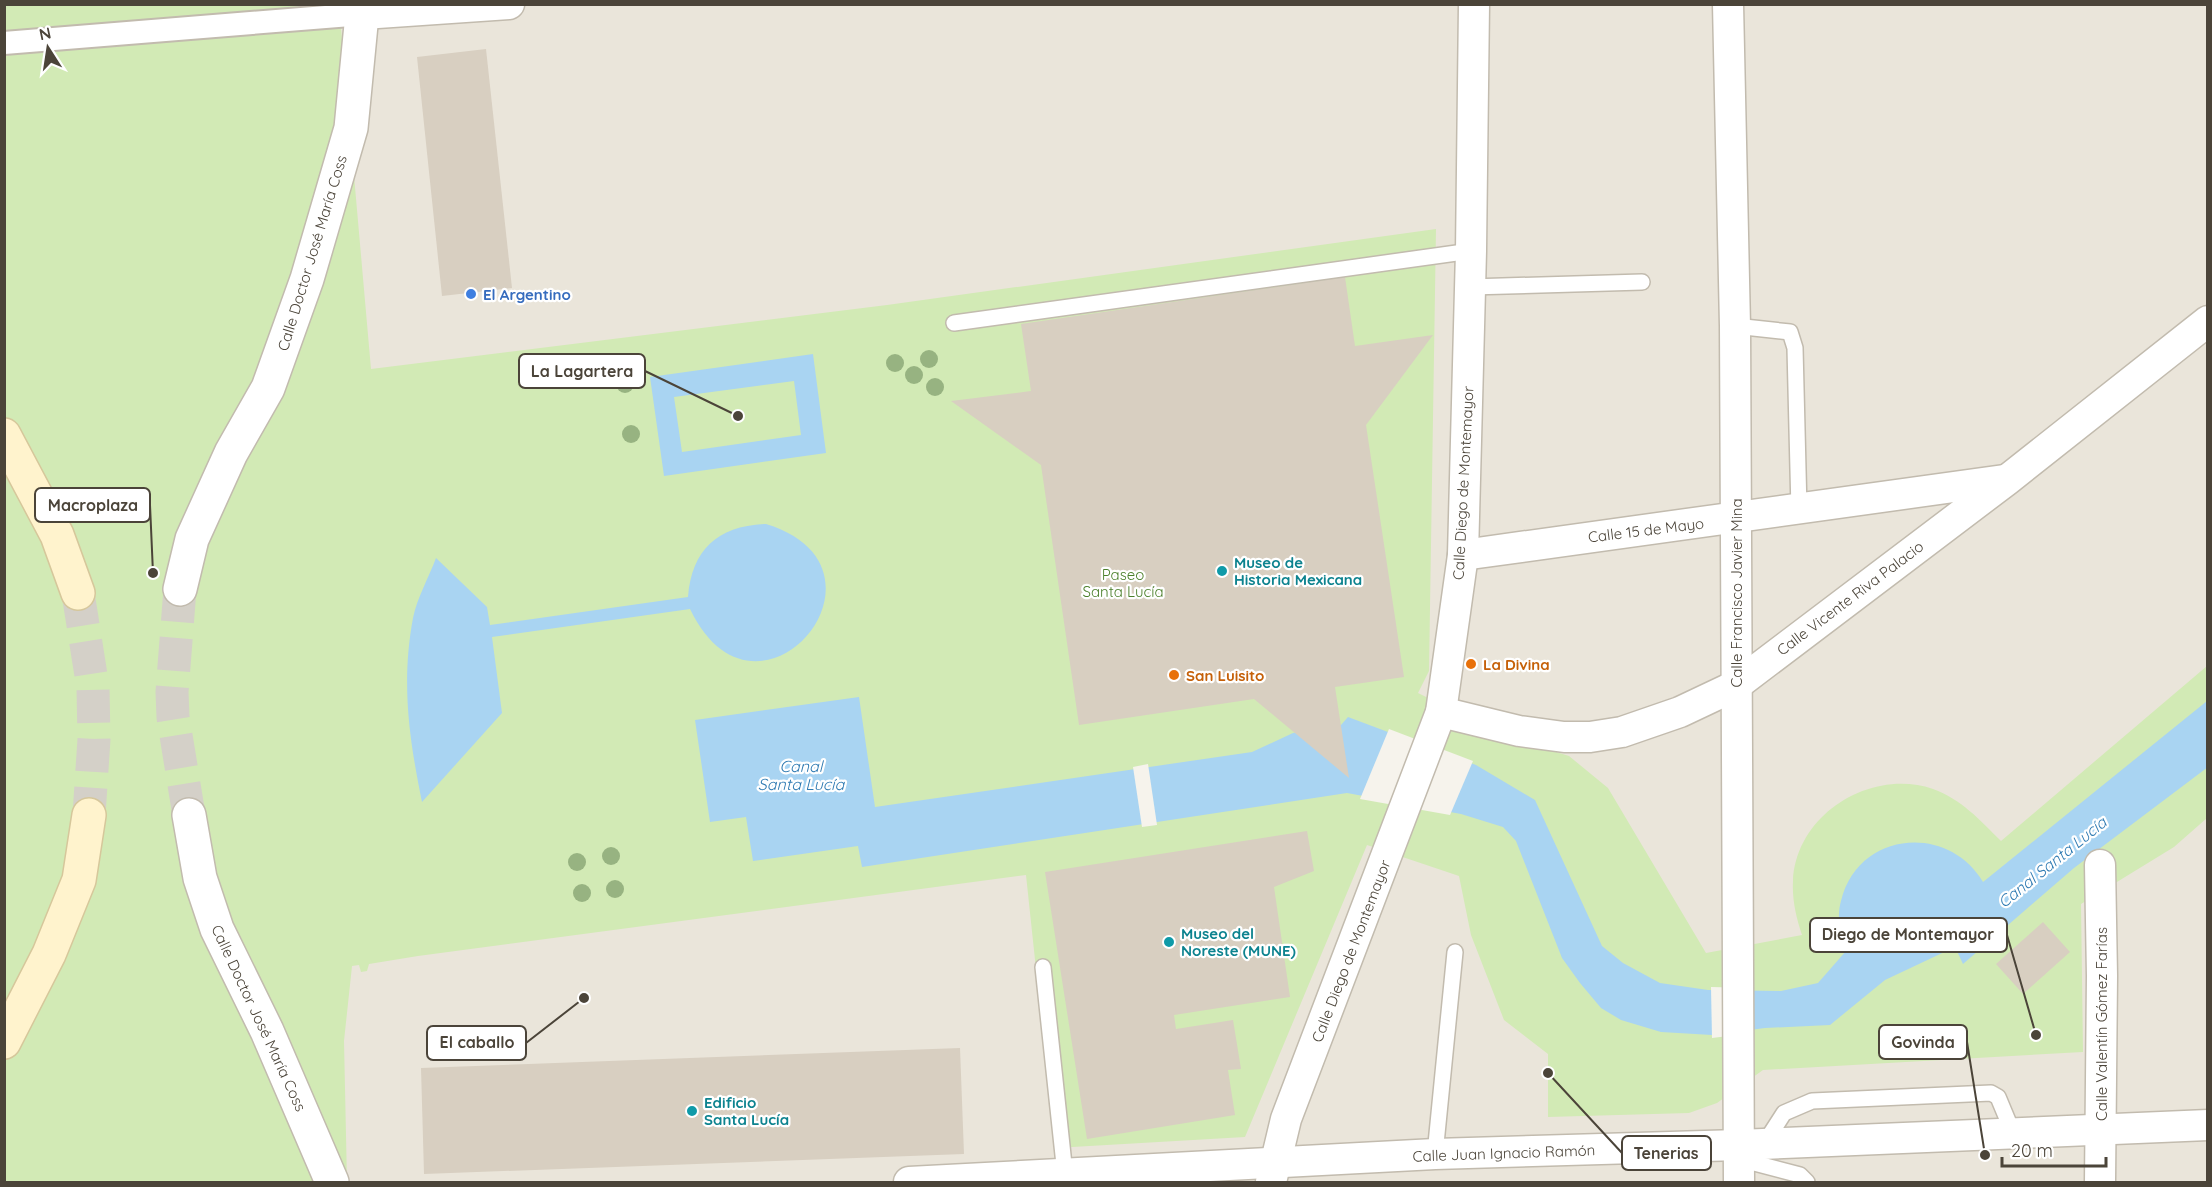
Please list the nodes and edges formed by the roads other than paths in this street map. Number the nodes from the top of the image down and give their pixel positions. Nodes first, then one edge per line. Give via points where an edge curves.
1 (509, 4) edge
2 (1474, 4) edge
3 (1728, 4) edge
4 (363, 10) edge
5 (4, 43) edge
6 (1471, 251) junction
7 (1642, 282) dead end
8 (1470, 287) junction
9 (2208, 321) edge
10 (954, 322) dead end
11 (1735, 326) junction
12 (4, 435) edge
13 (2007, 480) junction
14 (1799, 510) junction
15 (1736, 519) junction
16 (1463, 555) junction
17 (180, 589) tunnel mouth
18 (78, 593) tunnel mouth
19 (1735, 686) junction
20 (1437, 722) junction
21 (89, 815) tunnel mouth
22 (189, 815) tunnel mouth
23 (2100, 865) dead end
24 (1455, 952) dead end
25 (1043, 967) dead end
26 (4, 1042) edge
27 (2208, 1125) edge
28 (2101, 1129) junction
29 (2013, 1133) junction
30 (1436, 1154) junction
31 (1745, 1157) edge
32 (1272, 1173) edge
33 (1065, 1174) junction
34 (332, 1182) edge
35 (909, 1182) edge
36 (1807, 1182) edge
37 (2100, 1182) edge

1 - 4 street
2 - 6 street, Calle Diego de Montemayor
3 - 11 street, Calle Francisco Javier Mina
4 - 5 street
4 - 17 street, Calle Doctor José María Coss via 351,128 307,279 268,388 231,453 192,539
6 - 8 street, Calle Diego de Montemayor
6 - 10 lane
7 - 8 lane
8 - 16 street, Calle Diego de Montemayor
9 - 13 street, Calle Vicente Riva Palacio
11 - 14 lane via 1790,332 1795,348
11 - 15 street, Calle Francisco Javier Mina
12 - 18 main road via 57,535
13 - 14 street, Calle 15 de Mayo
13 - 19 street, Calle Vicente Riva Palacio
14 - 15 street, Calle 15 de Mayo
15 - 16 street, Calle 15 de Mayo
15 - 19 street, Calle Francisco Javier Mina
16 - 20 street, Calle Diego de Montemayor
19 - 20 street, Calle Vicente Riva Palacio via 1680,712 1622,732 1590,737
19 - 31 street, Calle Francisco Javier Mina via 1737,947
20 - 32 street, Calle Diego de Montemayor via 1287,1119
21 - 26 main road via 79,880 49,954
22 - 34 street, Calle Doctor José María Coss via 200,878 217,929 267,1031
23 - 28 street, Calle Valentín Gómez Farías
24 - 30 lane
25 - 33 lane
27 - 28 street, Calle Juan Ignacio Ramón
28 - 29 street, Calle Juan Ignacio Ramón
28 - 37 street, Calle Valentín Gómez Farías
29 - 31 street, Calle Juan Ignacio Ramón
29 - 31 lane via 1998,1097 1991,1093 1812,1101 1784,1113
30 - 31 street, Calle Juan Ignacio Ramón
30 - 32 street, Calle Juan Ignacio Ramón
31 - 36 lane via 1800,1175
32 - 33 street, Calle Juan Ignacio Ramón
33 - 35 street, Calle Juan Ignacio Ramón

